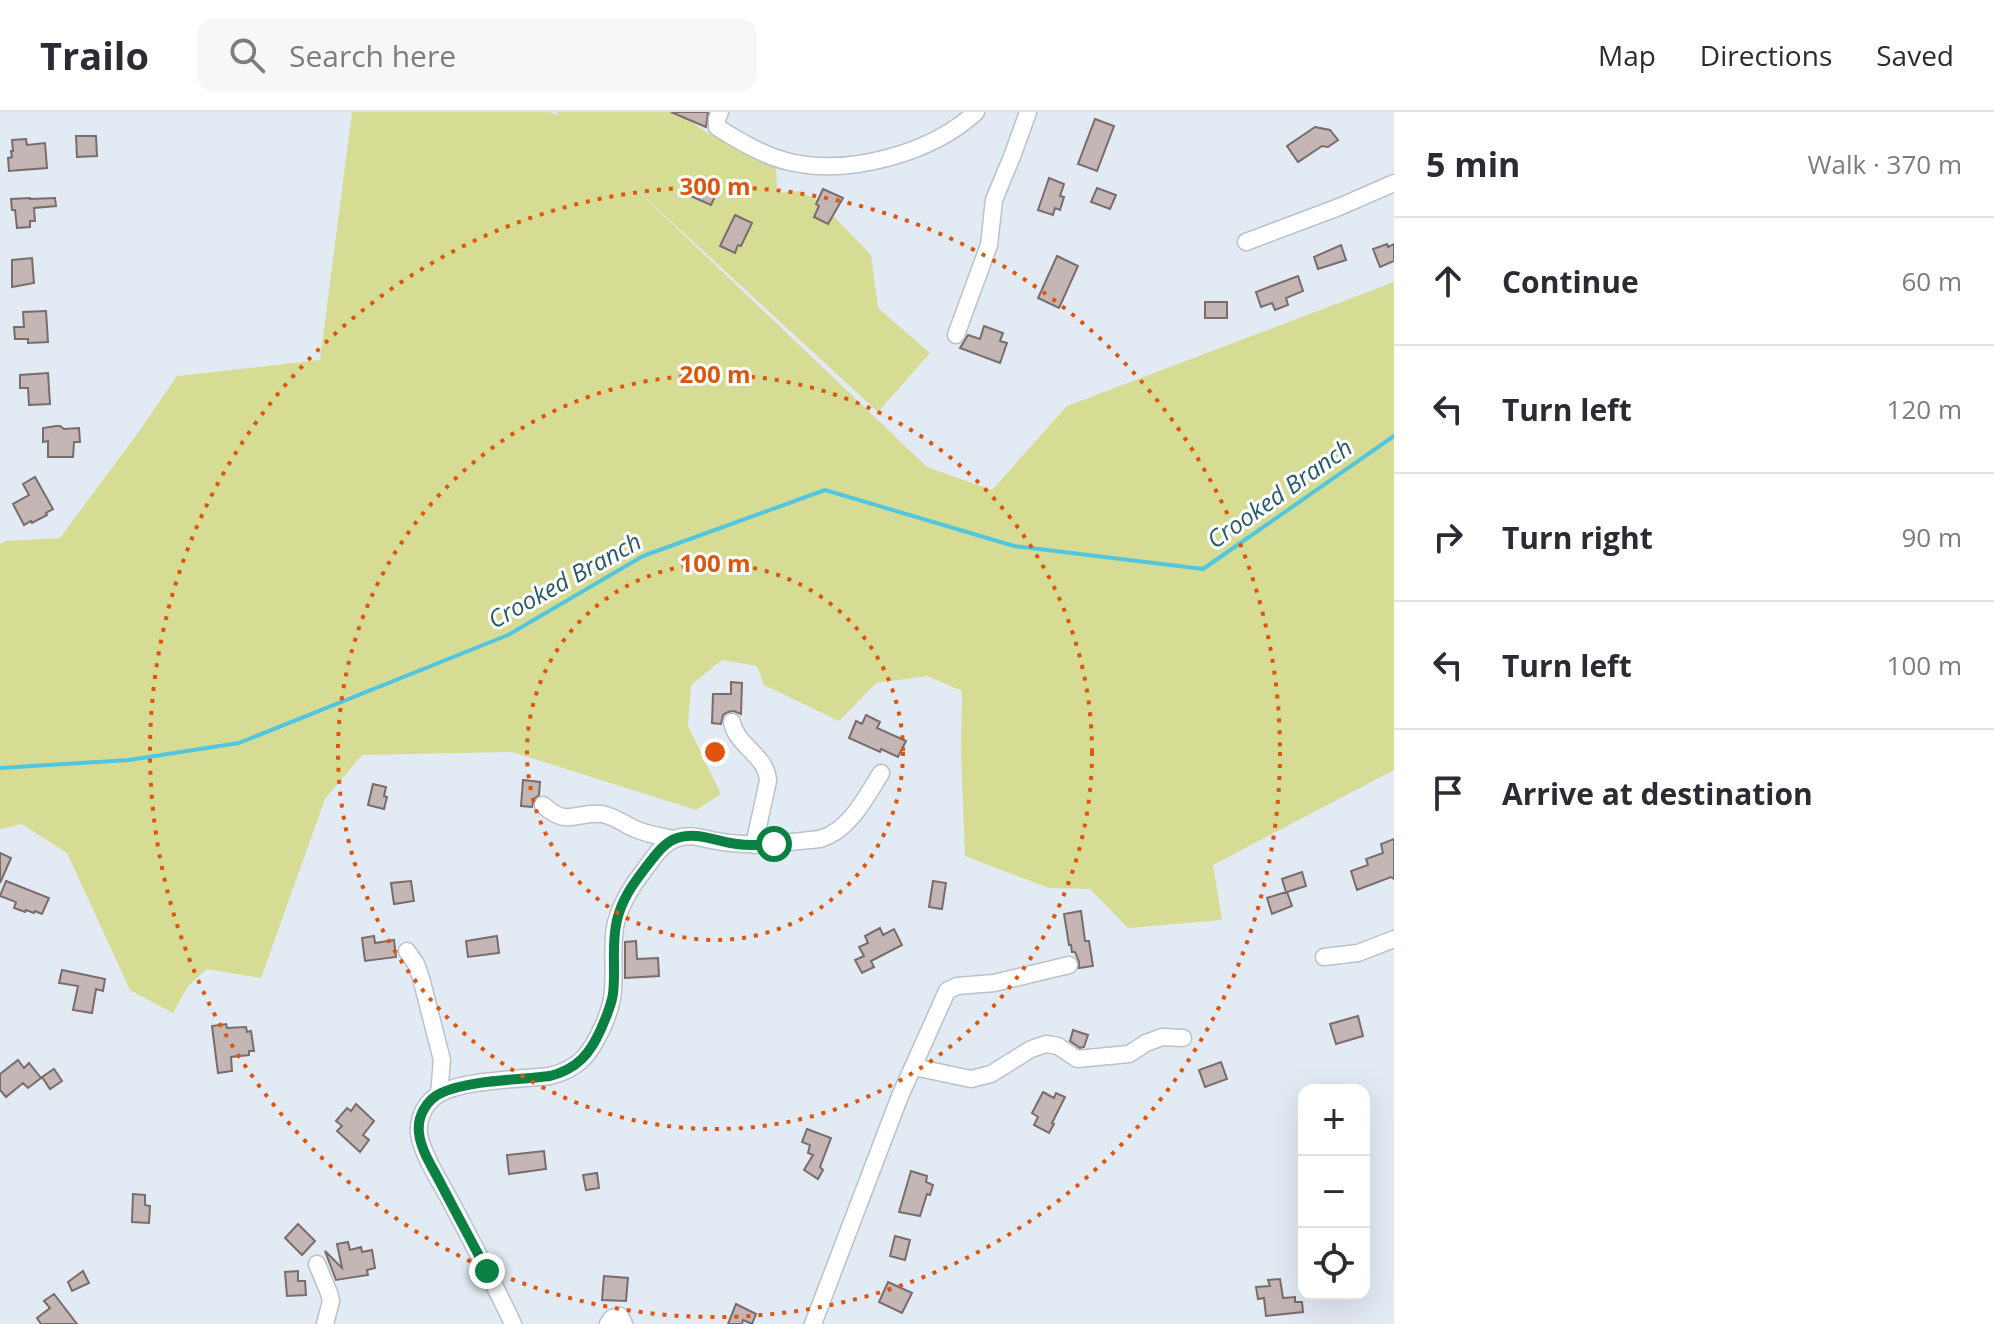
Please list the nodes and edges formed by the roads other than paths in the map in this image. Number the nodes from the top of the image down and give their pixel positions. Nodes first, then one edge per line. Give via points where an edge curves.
1 (720, 112) edge
2 (976, 112) edge
3 (1028, 112) edge
4 (1394, 183) edge
5 (1246, 242) dead end
6 (956, 335) dead end
7 (732, 722) dead end
8 (881, 773) dead end
9 (543, 805) dead end
10 (673, 839) junction
11 (754, 845) junction
12 (1394, 939) edge
13 (407, 951) dead end
14 (1324, 957) dead end
15 (1069, 965) dead end
16 (1183, 1038) dead end
17 (914, 1067) junction
18 (439, 1094) junction
19 (317, 1264) dead end
20 (325, 1324) edge
21 (513, 1324) edge
22 (608, 1324) edge
23 (624, 1324) edge
24 (813, 1324) edge

1 - 2 street via 717,127 727,134 786,161 829,167 902,153 956,128
3 - 6 street via 994,200 989,245
4 - 5 street
7 - 11 street via 767,772
8 - 11 street via 848,821 830,836
9 - 10 street via 561,817 604,815
10 - 11 street via 691,836
10 - 18 street via 630,887 622,904 610,1010 587,1056 563,1073 474,1084
12 - 14 street via 1358,953
13 - 18 street via 421,978 442,1060
15 - 17 street via 952,987
16 - 17 street via 1162,1037 1129,1054 1077,1059 1046,1044 971,1079
17 - 24 street
18 - 21 street via 421,1115 419,1137
19 - 20 street via 331,1301
22 - 23 street via 620,1316

